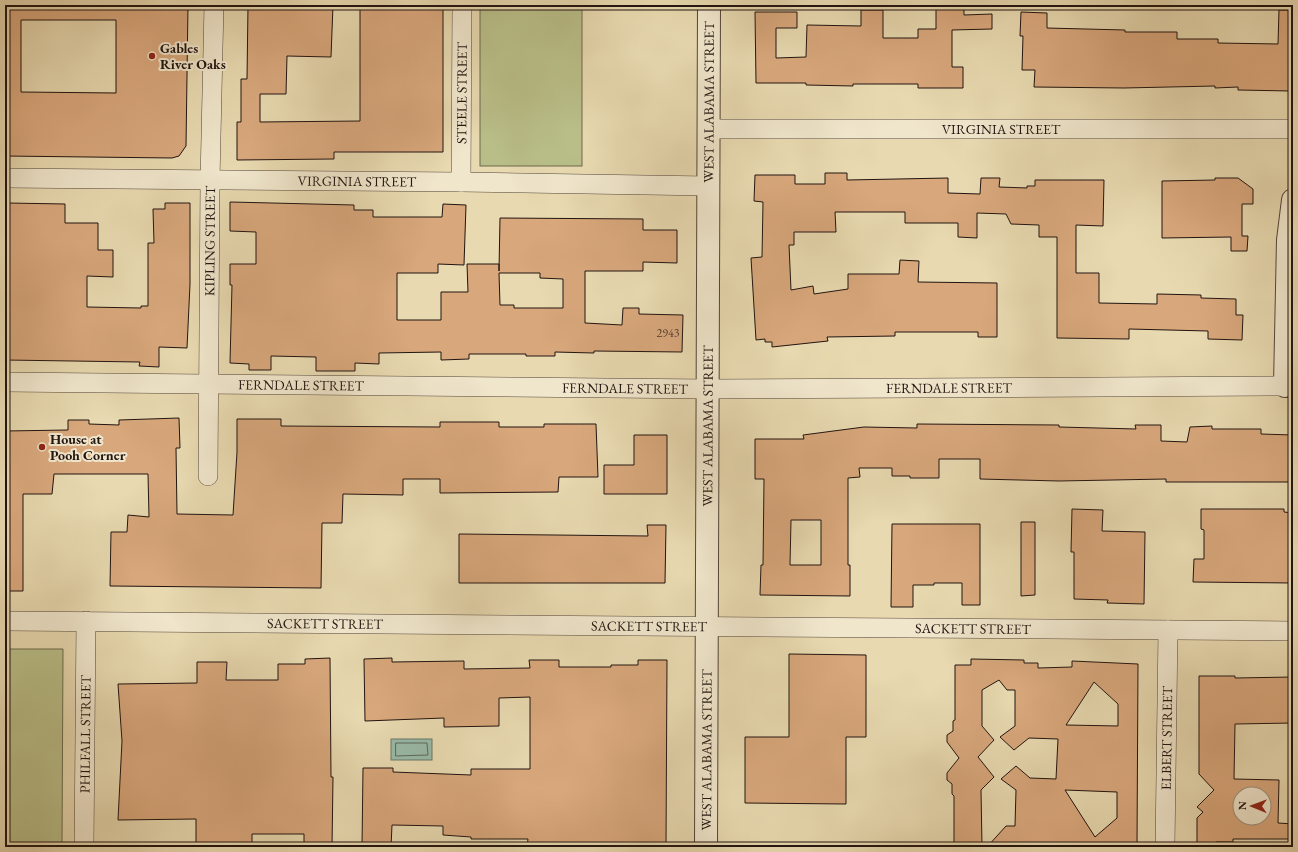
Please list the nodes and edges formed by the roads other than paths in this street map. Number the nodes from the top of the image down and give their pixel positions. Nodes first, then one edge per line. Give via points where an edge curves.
1 (214, 5) edge
2 (462, 5) edge
3 (709, 5) edge
4 (709, 129) junction
5 (1293, 129) edge
6 (5, 178) edge
7 (210, 180) junction
8 (461, 182) junction
9 (708, 186) junction
10 (1293, 200) edge
11 (5, 382) edge
12 (208, 383) junction
13 (1289, 386) edge
14 (708, 389) junction
15 (208, 476) dead end
16 (5, 620) edge
17 (86, 621) junction
18 (707, 626) junction
19 (1168, 630) junction
20 (1293, 631) edge
21 (84, 847) edge
22 (706, 847) edge
23 (1165, 847) edge

1 - 7 street, KIPLING STREET
2 - 8 street, STEELE STREET
3 - 4 street, WEST ALABAMA STREET
4 - 5 street, VIRGINIA STREET
4 - 9 street, WEST ALABAMA STREET
6 - 7 street, VIRGINIA STREET
7 - 8 street, VIRGINIA STREET
7 - 12 street, KIPLING STREET
8 - 9 street, VIRGINIA STREET
9 - 14 street, WEST ALABAMA STREET
10 - 13 street via 1288,240
11 - 12 street, FERNDALE STREET
12 - 14 street, FERNDALE STREET
12 - 15 street, KIPLING STREET
13 - 14 street, FERNDALE STREET
14 - 18 street, WEST ALABAMA STREET
16 - 17 street, SACKETT STREET
17 - 18 street, SACKETT STREET
17 - 21 street, PHILFALL STREET
18 - 19 street, SACKETT STREET
18 - 22 street, WEST ALABAMA STREET
19 - 20 street, SACKETT STREET
19 - 23 street, ELBERT STREET

